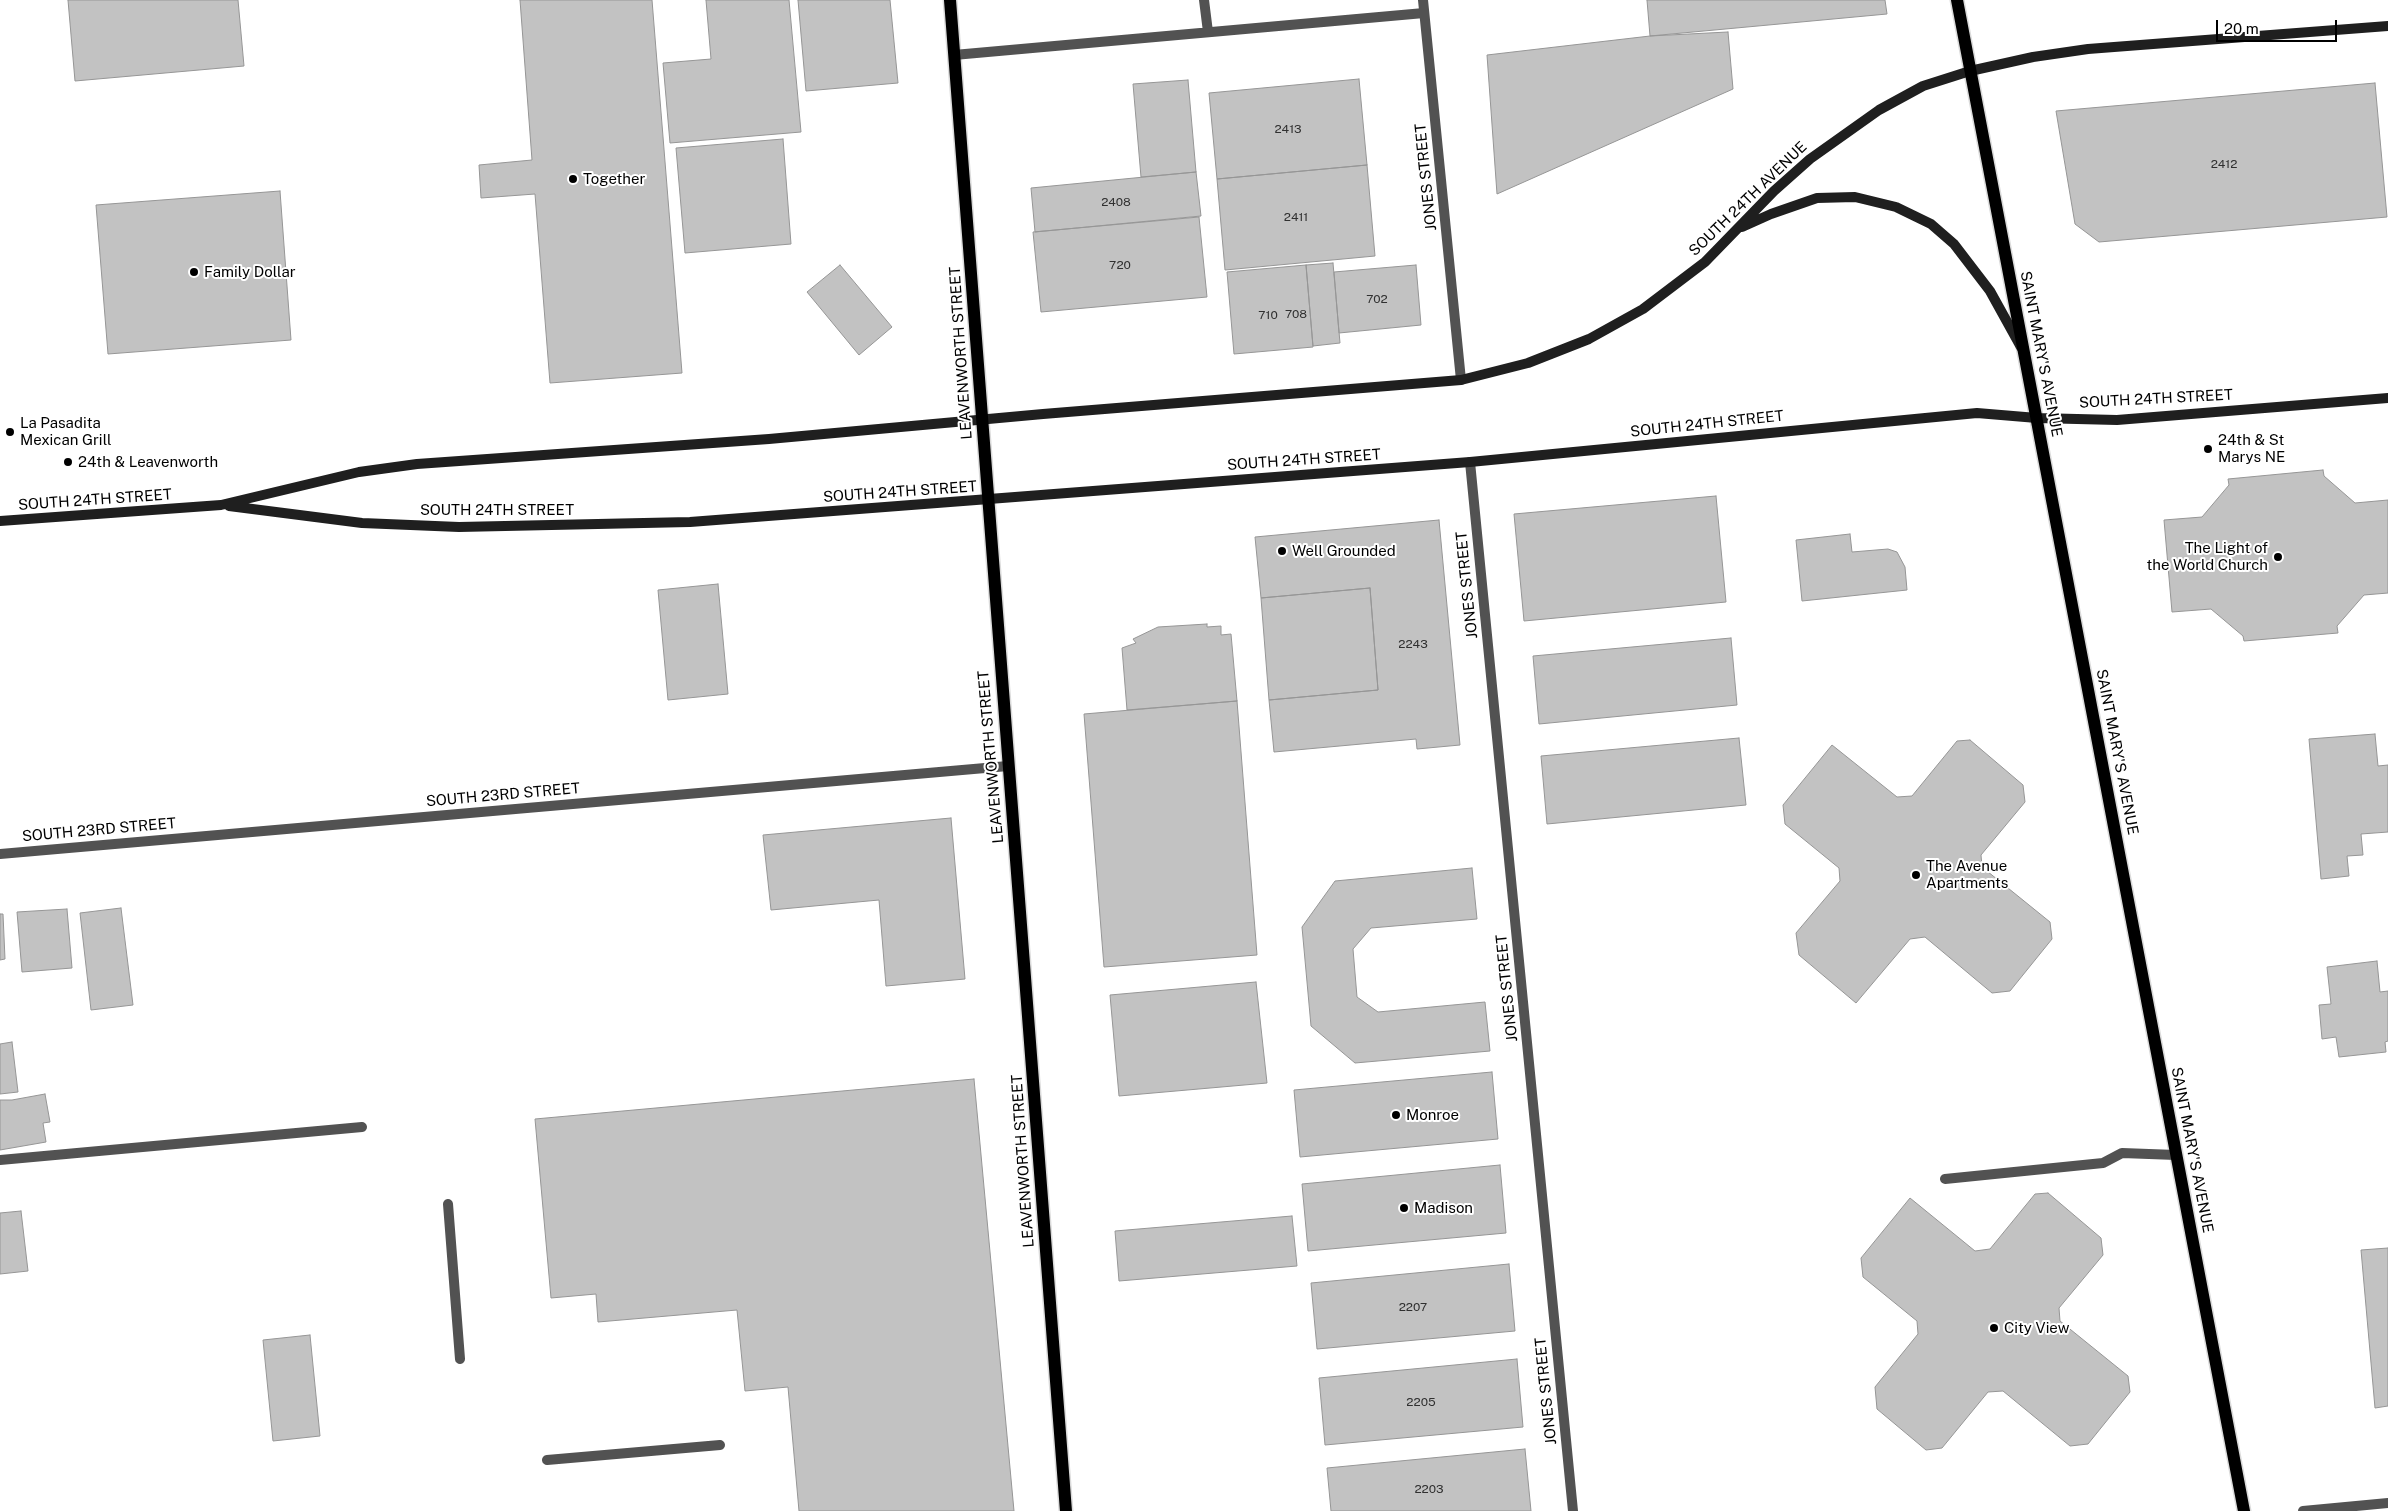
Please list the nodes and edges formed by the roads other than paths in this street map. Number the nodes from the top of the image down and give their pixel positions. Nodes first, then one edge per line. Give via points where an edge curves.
1 (950, 0) edge
2 (1204, 0) edge
3 (1423, 0) edge
4 (1957, 0) edge
5 (1424, 13) junction
6 (2388, 26) edge
7 (1208, 32) junction
8 (954, 55) junction
9 (1970, 71) junction
10 (1738, 230) junction
11 (2022, 350) junction
12 (1461, 380) junction
13 (2388, 398) edge
14 (2036, 418) junction
15 (982, 419) junction
16 (1470, 462) junction
17 (988, 500) junction
18 (221, 505) junction
19 (0, 522) edge
20 (1008, 766) junction
21 (0, 854) edge
22 (362, 1127) dead end
23 (2176, 1155) junction
24 (0, 1160) edge
25 (1945, 1180) dead end
26 (448, 1204) dead end
27 (460, 1359) dead end
28 (720, 1445) dead end
29 (547, 1460) dead end
30 (2388, 1504) edge
31 (1066, 1511) edge
32 (1573, 1511) edge
33 (2244, 1511) edge
34 (2303, 1511) edge

1 - 8 main road, LEAVENWORTH STREET
2 - 7 street
3 - 5 street, JONES STREET
4 - 9 main road, SAINT MARY'S AVENUE
5 - 7 street
5 - 12 street, JONES STREET
6 - 9 main road, SOUTH 24TH AVENUE via 2088,49
7 - 8 street
8 - 15 main road, LEAVENWORTH STREET
9 - 10 main road, SOUTH 24TH AVENUE via 1922,86 1846,132 1794,172
9 - 11 main road, SAINT MARY'S AVENUE
10 - 11 main road via 1817,198 1855,197 1896,207 1931,224 1959,249 1990,291
10 - 12 main road, SOUTH 24TH AVENUE via 1680,283 1589,339 1528,363
11 - 14 main road, SAINT MARY'S AVENUE
12 - 15 main road, SOUTH 24TH STREET
13 - 14 main road, SOUTH 24TH STREET via 2117,420
14 - 16 main road, SOUTH 24TH STREET via 1977,413
14 - 23 main road, SAINT MARY'S AVENUE
15 - 17 main road, LEAVENWORTH STREET
15 - 18 main road, SOUTH 24TH STREET via 769,440 417,464 359,472
16 - 17 main road, SOUTH 24TH STREET
16 - 32 street, JONES STREET
17 - 18 main road, SOUTH 24TH STREET via 690,522 458,527 362,523
17 - 20 main road, LEAVENWORTH STREET
18 - 19 main road, SOUTH 24TH STREET
20 - 21 street, SOUTH 23RD STREET
20 - 31 main road, LEAVENWORTH STREET
22 - 24 street
23 - 25 street via 2122,1153 2103,1162
23 - 33 main road, SAINT MARY'S AVENUE
26 - 27 street
28 - 29 street
30 - 34 street

